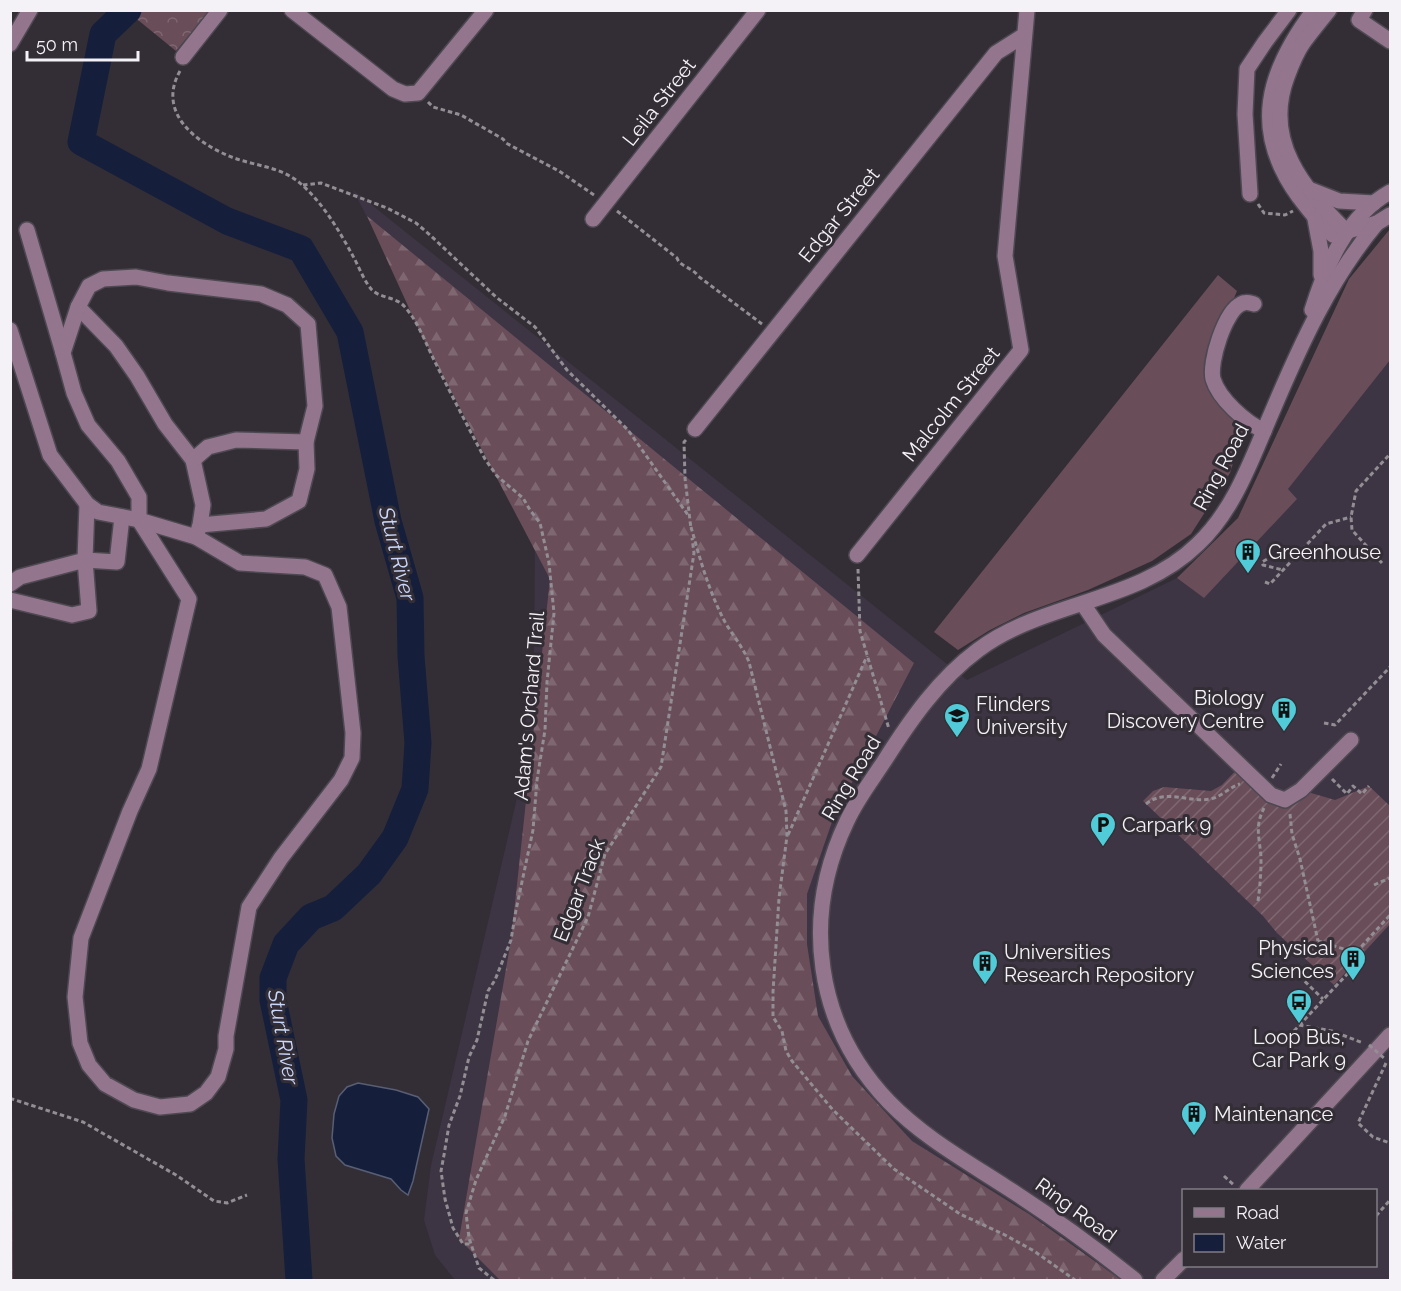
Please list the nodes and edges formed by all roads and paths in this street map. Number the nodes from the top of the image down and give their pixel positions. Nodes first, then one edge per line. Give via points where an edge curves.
1 (30, 10) edge
2 (220, 10) edge
3 (292, 10) edge
4 (486, 10) edge
5 (758, 10) edge
6 (1027, 10) edge
7 (1289, 10) edge
8 (1314, 10) edge
9 (1329, 10) edge
10 (1365, 10) edge
11 (1023, 36) junction
12 (1390, 41) edge
13 (10, 44) edge
14 (183, 57) joint
15 (303, 185) junction
16 (1308, 189) junction
17 (1390, 192) edge
18 (1250, 194) joint
19 (1374, 203) junction
20 (1310, 212) junction
21 (1390, 215) edge
22 (593, 219) dead end
23 (1377, 223) junction
24 (27, 230) dead end
25 (1346, 231) junction
26 (1337, 277) junction
27 (1319, 287) junction
28 (1254, 304) dead end
29 (78, 307) junction
30 (10, 330) edge
31 (1300, 347) junction
32 (63, 353) junction
33 (695, 429) joint
34 (1264, 431) junction
35 (306, 442) junction
36 (1390, 454) edge
37 (193, 460) junction
38 (87, 504) junction
39 (689, 516) junction
40 (1351, 517) junction
41 (122, 518) junction
42 (139, 520) junction
43 (198, 531) junction
44 (1280, 552) dead end
45 (857, 555) joint
46 (85, 560) junction
47 (1382, 563) dead end
48 (1283, 570) junction
49 (1265, 582) dead end
50 (10, 584) edge
51 (10, 600) edge
52 (1083, 604) junction
53 (867, 656) junction
54 (1390, 667) edge
55 (1324, 723) dead end
56 (1351, 740) dead end
57 (894, 745) junction
58 (1281, 764) dead end
59 (1269, 781) dead end
60 (1266, 804) dead end
61 (1290, 809) dead end
62 (787, 836) dead end
63 (1390, 878) edge
64 (1374, 885) dead end
65 (1258, 901) dead end
66 (1390, 915) edge
67 (1318, 941) junction
68 (1361, 947) junction
69 (1298, 952) dead end
70 (1294, 971) dead end
71 (1323, 999) junction
72 (1299, 1025) junction
73 (1293, 1031) dead end
74 (1390, 1035) edge
75 (10, 1100) edge
76 (1390, 1143) edge
77 (1224, 1176) dead end
78 (1238, 1189) edge
79 (1249, 1189) edge
80 (247, 1195) dead end
81 (1390, 1200) edge
82 (1377, 1215) edge
83 (471, 1244) junction
84 (1182, 1261) edge
85 (494, 1281) edge
86 (1135, 1281) edge
87 (1163, 1281) edge

1 - 13 street
2 - 14 street
3 - 4 street via 405,94 418,93
5 - 22 street, Leila Street
6 - 11 street, Malcolm Street
7 - 18 street via 1247,69 1245,114
8 - 20 street via 1293,38 1274,80 1269,123 1277,159
9 - 16 street via 1302,45 1284,84 1280,104 1285,151
10 - 12 street via 1359,20
11 - 33 street, Edgar Street via 996,53
11 - 45 street, Malcolm Street via 1005,256 1021,350
14 - 15 path, Adam's Orchard Trail via 186,63 172,90 174,108 190,132 218,152 293,177
15 - 39 path via 321,183 387,208 423,229 496,297 535,327 567,370 628,430
15 - 83 path, Adam's Orchard Trail via 340,233 372,290 403,304 485,459 497,476 523,498 540,523 549,563 554,613 534,830 511,940 488,991 477,1040 449,1125 441,1171 453,1228 463,1244
16 - 19 street via 1339,201
16 - 25 street
17 - 19 street
18 - 20 path via 1264,213
19 - 25 street
20 - 25 street via 1333,235
20 - 27 street via 1322,263
21 - 23 street
23 - 25 street
23 - 26 street, Ring Road
24 - 32 street
25 - 26 street
25 - 27 street, Ring Road
26 - 31 street, Ring Road
27 - 31 street, Ring Road
28 - 34 street via 1239,304 1226,321 1212,370 1220,393 1249,424
29 - 32 street
29 - 35 street via 89,286 103,279 136,277 261,294 287,305 308,324 315,406
29 - 37 street via 116,346 165,424
30 - 38 street via 50,455
31 - 34 street, Ring Road
32 - 42 street via 87,425 118,461 139,498
33 - 39 path, Edgar Track via 684,442
34 - 52 street, Ring Road via 1236,491 1201,542 1166,569
35 - 37 street via 236,440 208,447
35 - 43 street via 307,469 298,501 266,519
36 - 40 path via 1356,491
37 - 43 street via 203,505
38 - 41 street via 98,512
38 - 46 street
39 - 83 path, Edgar Track via 694,553 661,767 605,854 588,917 528,1041 505,1116 476,1180 466,1213
40 - 47 path via 1352,530
40 - 48 path via 1326,524
41 - 42 street
41 - 46 street via 117,562
42 - 43 street
42 - 43 street via 189,599 148,769 81,938 75,997 80,1043 89,1065 105,1084 134,1100 160,1107 190,1104 206,1093 218,1077 226,1050 249,907 341,780 352,758 353,733 339,607 324,575 305,567 240,563
44 - 48 path via 1262,561 1263,565
45 - 53 path via 860,631
46 - 50 street via 20,577
46 - 51 street via 89,611 72,615
48 - 49 path via 1270,584
52 - 56 street via 1104,635 1271,795 1285,800 1301,790
52 - 57 street, Ring Road via 1020,626 982,647 944,680
53 - 57 path
53 - 62 path
54 - 55 path via 1335,725
57 - 86 street, Ring Road via 847,820 829,867 822,901 820,960 842,1033 863,1071 903,1116 1082,1238
58 - 59 path
60 - 65 path via 1257,833 1261,855
61 - 67 path via 1292,834
63 - 64 path
66 - 68 path
67 - 68 path via 1347,950
67 - 69 path
68 - 71 path via 1364,956
70 - 71 path
71 - 72 path
72 - 73 path
72 - 76 path, bridge via 1332,1031 1369,1045 1386,1059 1358,1123 1373,1137
74 - 79 street
75 - 80 path via 82,1122 214,1201 227,1203
77 - 78 path
81 - 82 path
83 - 85 path, Edgar Track via 479,1268
84 - 87 street

